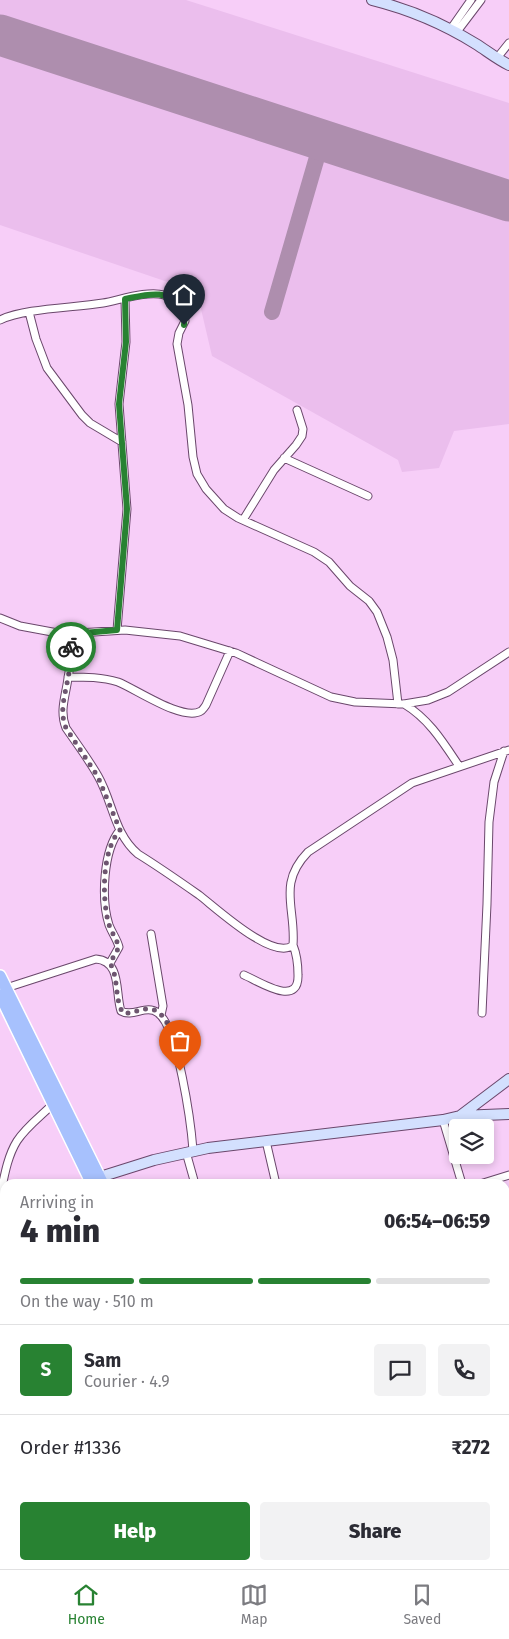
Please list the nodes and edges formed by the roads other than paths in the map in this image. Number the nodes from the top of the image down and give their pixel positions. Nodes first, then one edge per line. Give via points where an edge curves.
1 (372, 0) edge
2 (471, 0) edge
3 (481, 0) edge
4 (386, 1) edge
5 (453, 31) junction
6 (509, 43) edge
7 (497, 58) junction
8 (509, 65) edge
9 (125, 299) junction
10 (29, 312) junction
11 (0, 320) edge
12 (297, 410) dead end
13 (122, 442) junction
14 (284, 458) junction
15 (368, 496) dead end
16 (243, 520) junction
17 (0, 618) edge
18 (117, 630) junction
19 (73, 634) junction
20 (230, 651) junction
21 (509, 652) edge
22 (68, 677) junction
23 (401, 704) junction
24 (506, 750) edge
25 (459, 766) junction
26 (120, 830) junction
27 (151, 934) dead end
28 (293, 945) junction
29 (110, 963) junction
30 (244, 975) dead end
31 (0, 976) edge
32 (3, 992) edge
33 (482, 1012) dead end
34 (161, 1014) junction
35 (509, 1079) edge
36 (53, 1104) junction
37 (509, 1114) edge
38 (460, 1116) junction
39 (444, 1120) junction
40 (266, 1141) junction
41 (189, 1151) junction
42 (509, 1175) edge
43 (4, 1179) edge
44 (97, 1179) edge
45 (97, 1179) edge
46 (104, 1179) edge
47 (195, 1179) edge
48 (275, 1179) edge
49 (461, 1179) edge
50 (496, 1179) edge

1 - 4 street
2 - 5 street
3 - 5 street
4 - 5 street
5 - 7 street
6 - 7 street
7 - 8 street
9 - 10 street
9 - 13 street via 126,342 119,404
9 - 16 street via 164,294 178,305 185,321 177,344 197,474 224,508
10 - 11 street
10 - 13 street via 47,368 90,423
12 - 14 street via 302,436
13 - 18 street via 127,509
14 - 15 street
14 - 16 street
16 - 23 street via 329,562 377,612 387,637
17 - 19 street via 20,626
18 - 19 street
18 - 20 street via 180,636
19 - 22 street
20 - 22 street via 206,705 195,713 164,705 120,683 92,677
20 - 23 street via 330,697 355,702
21 - 23 street via 448,692 428,700
22 - 26 street via 63,720 98,777
23 - 25 street via 418,712 430,724
24 - 25 street
24 - 33 street via 494,782 489,822
25 - 28 street via 402,789 321,842 300,860 290,886
26 - 28 street via 138,854 212,905 246,933 284,948
26 - 29 street via 110,845 105,880 108,921 119,947
27 - 34 street via 163,1006
28 - 30 street via 297,955 298,984 290,993
29 - 32 street via 96,959
29 - 34 street via 122,1011 130,1013 148,1009
31 - 32 main road
32 - 36 main road
32 - 44 main road
34 - 41 street via 176,1047 190,1118
35 - 38 street
36 - 43 street via 13,1148
36 - 45 main road
37 - 38 street
38 - 39 street
39 - 40 street
39 - 49 street
40 - 41 street
40 - 48 street
41 - 46 street
41 - 47 street
42 - 50 street

